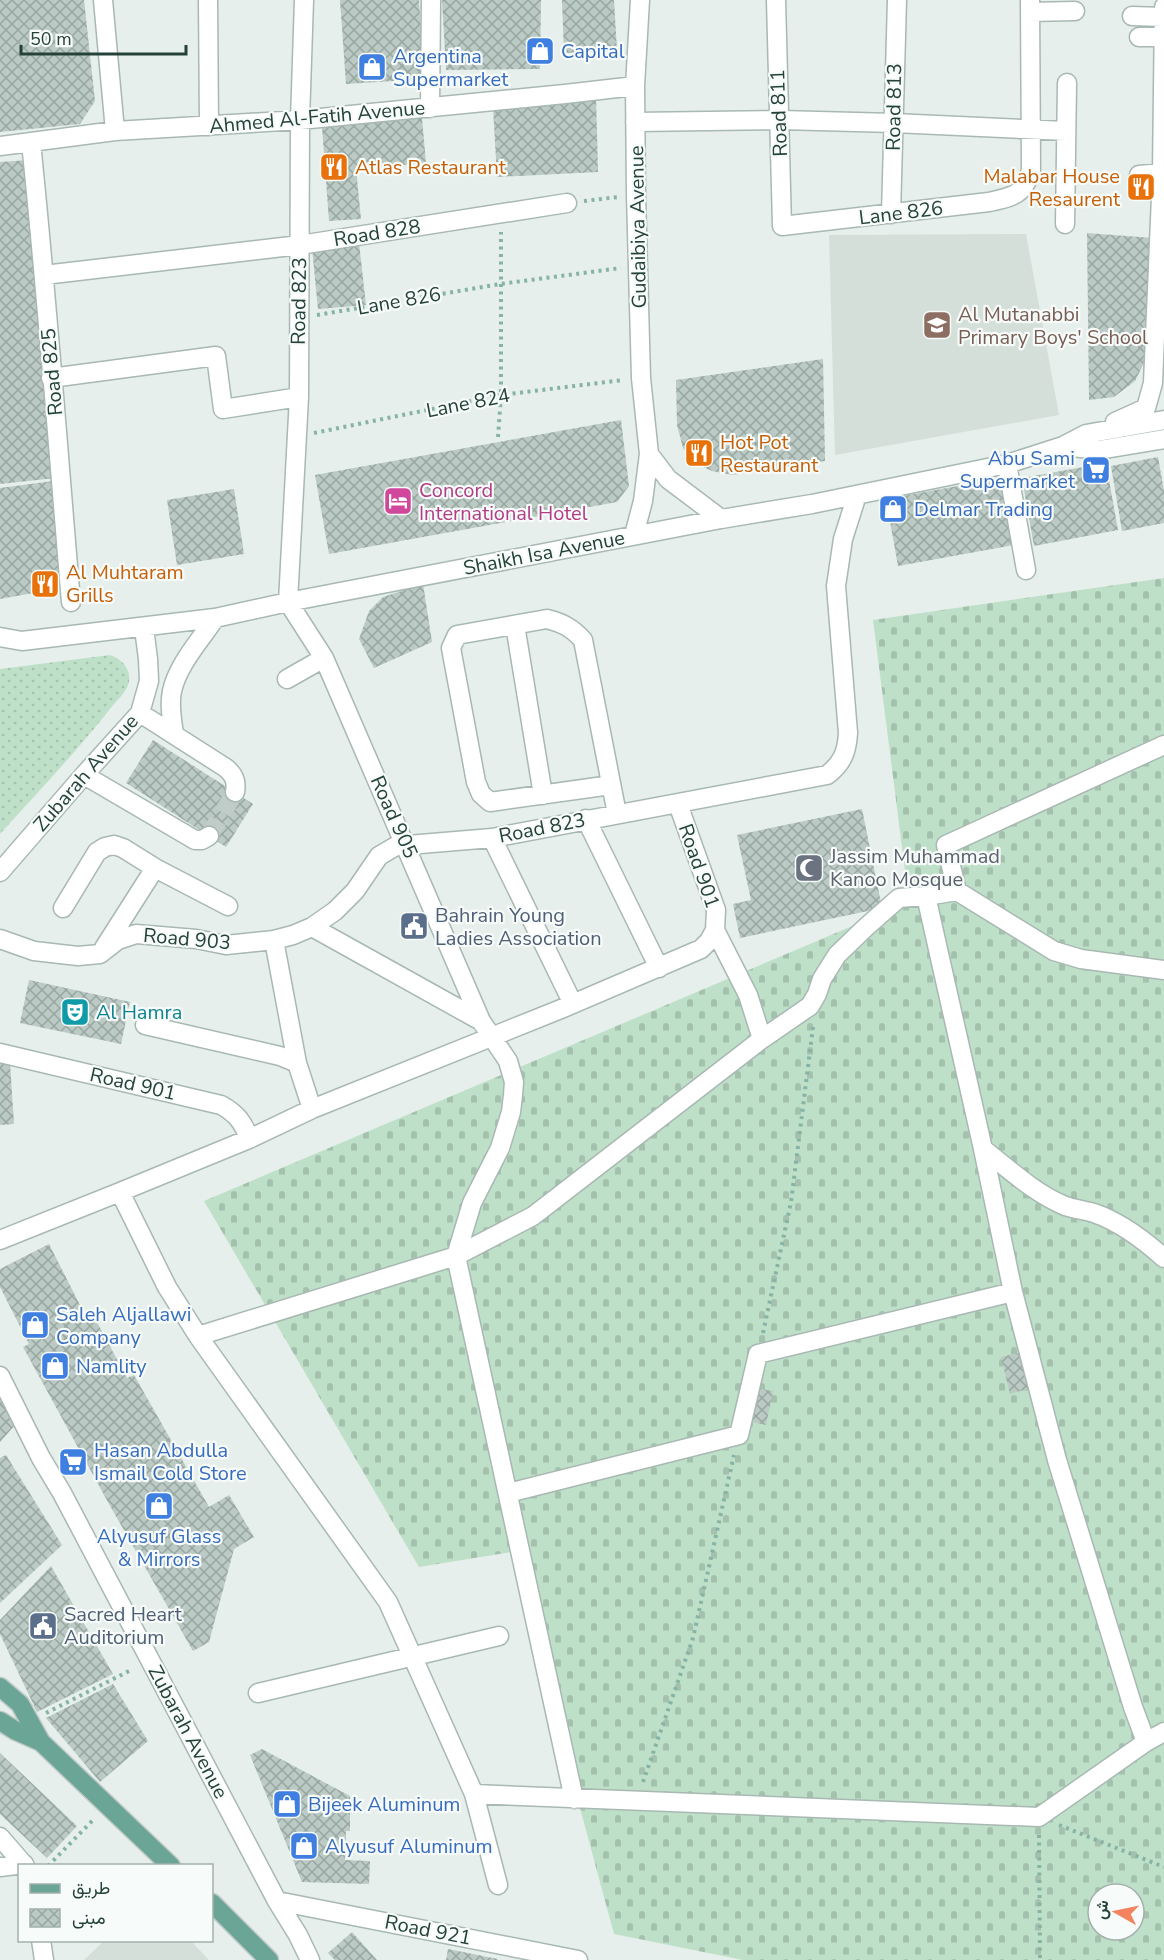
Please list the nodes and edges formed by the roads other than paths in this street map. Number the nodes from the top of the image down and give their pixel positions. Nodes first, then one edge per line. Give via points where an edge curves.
1 (103, 0) edge
2 (208, 0) edge
3 (304, 0) edge
4 (431, 0) edge
5 (640, 0) edge
6 (776, 0) edge
7 (897, 0) edge
8 (1030, 6) edge
9 (1164, 7) edge
10 (1075, 11) dead end
11 (1132, 16) dead end
12 (1164, 17) edge
13 (1139, 36) dead end
14 (1164, 37) edge
15 (1163, 56) edge
16 (1066, 83) dead end
17 (635, 86) junction
18 (430, 108) junction
19 (300, 120) junction
20 (780, 120) junction
21 (635, 122) junction
22 (894, 123) junction
23 (209, 126) junction
24 (1031, 130) junction
25 (1066, 130) junction
26 (115, 131) junction
27 (31, 143) junction
28 (0, 146) edge
29 (1162, 173) junction
30 (1139, 175) dead end
31 (567, 203) road end
32 (1163, 210) edge
33 (891, 214) junction
34 (1065, 224) dead end
35 (782, 226) joint
36 (300, 245) junction
37 (44, 275) junction
38 (1160, 352) edge
39 (51, 378) junction
40 (299, 397) junction
41 (1164, 420) edge
42 (1086, 434) junction
43 (1164, 439) edge
44 (1063, 446) junction
45 (649, 454) junction
46 (1007, 464) junction
47 (857, 495) junction
48 (721, 519) junction
49 (634, 535) junction
50 (1026, 570) dead end
51 (71, 602) dead end
52 (288, 602) junction
53 (215, 618) junction
54 (515, 625) junction
55 (144, 628) junction
56 (0, 637) edge
57 (22, 641) junction
58 (0, 651) edge
59 (324, 658) junction
60 (287, 679) dead end
61 (140, 713) junction
62 (174, 734) junction
63 (1164, 745) edge
64 (84, 774) junction
65 (611, 785) junction
66 (235, 792) dead end
67 (543, 795) junction
68 (678, 804) junction
69 (617, 814) junction
70 (586, 819) junction
71 (208, 836) dead end
72 (492, 838) junction
73 (406, 844) junction
74 (155, 868) junction
75 (0, 872) edge
76 (957, 891) junction
77 (926, 897) junction
78 (228, 906) dead end
79 (63, 908) dead end
80 (312, 927) junction
81 (715, 930) junction
82 (274, 940) junction
83 (2, 942) edge
84 (100, 954) junction
85 (659, 968) junction
86 (1164, 970) edge
87 (573, 1004) junction
88 (145, 1025) dead end
89 (486, 1029) junction
90 (762, 1039) junction
91 (0, 1053) edge
92 (297, 1063) junction
93 (312, 1109) junction
94 (249, 1139) junction
95 (983, 1149) junction
96 (120, 1192) junction
97 (0, 1240) edge
98 (456, 1256) junction
99 (1164, 1258) edge
100 (1013, 1292) junction
101 (198, 1336) junction
102 (0, 1376) edge
103 (508, 1493) junction
104 (499, 1636) dead end
105 (412, 1657) junction
106 (0, 1687) edge
107 (258, 1693) dead end
108 (0, 1721) edge
109 (1164, 1732) edge
110 (41, 1742) junction
111 (1146, 1742) junction
112 (474, 1794) junction
113 (574, 1799) junction
114 (0, 1837) edge
115 (24, 1864) edge
116 (169, 1864) edge
117 (18, 1866) edge
118 (0, 1867) edge
119 (498, 1885) dead end
120 (277, 1901) junction
121 (213, 1904) edge
122 (41, 1942) edge
123 (44, 1960) edge
124 (269, 1960) edge
125 (310, 1960) edge
126 (578, 1960) edge

1 - 26 street
2 - 23 street
3 - 19 street, Road 823
4 - 18 street
5 - 17 street, Gudaibiya Avenue
6 - 20 street, Road 811
7 - 22 street, Road 813
8 - 10 street
8 - 24 street
9 - 12 street
11 - 12 street
12 - 14 street
13 - 14 street
14 - 15 street
15 - 29 street
16 - 25 street
17 - 18 street, Ahmed Al-Fatih Avenue
17 - 21 street, Gudaibiya Avenue
18 - 19 street, Ahmed Al-Fatih Avenue
19 - 23 street, Ahmed Al-Fatih Avenue
19 - 36 street, Road 823
20 - 21 street
20 - 22 street
20 - 35 street, Road 811
21 - 45 street, Gudaibiya Avenue via 641,378
22 - 24 street
22 - 33 street, Road 813
23 - 26 street, Ahmed Al-Fatih Avenue
24 - 25 street
24 - 33 street, Lane 826 via 1031,170 1027,184 1018,193 989,202
25 - 34 street
26 - 27 street, Ahmed Al-Fatih Avenue via 62,133
27 - 28 street, Ahmed Al-Fatih Avenue
27 - 37 street, Road 825
29 - 30 street
29 - 32 street
31 - 36 street, Road 828
32 - 38 street
33 - 35 street, Lane 826
36 - 37 street, Road 828
36 - 40 street, Road 823
37 - 39 street, Road 825
38 - 42 street via 1146,408
39 - 40 street via 216,356 223,409
39 - 51 street, Road 825
40 - 52 street, Road 823
41 - 42 street, Shaikh Isa Avenue
42 - 44 street, Shaikh Isa Avenue
43 - 44 street, Shaikh Isa Avenue via 1099,450
44 - 46 street, Shaikh Isa Avenue
45 - 48 street via 669,480
45 - 49 street, Gudaibiya Avenue
46 - 47 street, Shaikh Isa Avenue
46 - 50 street
47 - 48 street, Shaikh Isa Avenue
47 - 68 street, Road 901 via 843,539 836,586 848,733 844,758 826,775 813,779
48 - 49 street, Shaikh Isa Avenue
49 - 52 street, Shaikh Isa Avenue
52 - 53 street, Shaikh Isa Avenue
52 - 59 street, Road 905
53 - 55 street, Shaikh Isa Avenue
53 - 62 street via 179,672 172,692
54 - 65 street via 547,619 561,622 582,640
54 - 67 street
54 - 67 street via 457,635 451,648 481,794 490,802
55 - 57 street, Shaikh Isa Avenue
55 - 61 street, Zubarah Avenue via 148,681
56 - 57 street, Shaikh Isa Avenue
57 - 58 street, Shaikh Isa Avenue
59 - 60 street
59 - 73 street, Road 905
61 - 62 street
61 - 64 street, Zubarah Avenue
62 - 66 street via 232,773
63 - 76 street via 946,846
64 - 71 street via 195,840
64 - 75 street, Zubarah Avenue
65 - 67 street
65 - 69 street
68 - 69 street, Road 823
68 - 81 street, Road 901 via 716,910
69 - 70 street, Road 823
70 - 72 street, Road 823
70 - 85 street
72 - 73 street, Road 823
72 - 87 street
73 - 80 street, Road 903 via 379,856 355,891
73 - 89 street, Road 905
74 - 78 street
74 - 79 street via 123,848 105,847 97,852
74 - 84 street
76 - 77 street
76 - 86 street via 1054,951 1081,959
77 - 90 street via 899,898 837,955 810,1006
77 - 95 street
80 - 82 street, Road 903
80 - 89 street
81 - 85 street, Road 901 via 701,949
81 - 90 street via 748,995
82 - 84 street, Road 903 via 226,945 136,934 118,940
82 - 92 street
83 - 84 street via 48,954
85 - 87 street, Road 901
87 - 89 street, Road 901
88 - 92 street
89 - 93 street, Road 901
89 - 98 street, Road 905 via 508,1061 514,1082 511,1112 500,1148 472,1203
90 - 98 street via 533,1216
91 - 94 street, Road 901 via 221,1105 239,1118
92 - 93 street
93 - 94 street, Road 901
94 - 96 street, Road 901
95 - 99 street via 1034,1190 1064,1206 1095,1213 1124,1228
95 - 100 street
96 - 97 street, Road 901
96 - 101 street via 167,1287
98 - 101 street
98 - 103 street
100 - 103 street via 758,1354 739,1435
100 - 111 street via 1058,1460
101 - 105 street via 388,1602
102 - 120 street, Zubarah Avenue
103 - 113 street
104 - 105 street
105 - 107 street
105 - 112 street
106 - 110 main road via 20,1704
108 - 110 main road
109 - 111 street
110 - 116 main road
111 - 113 street via 1039,1816
112 - 113 street
112 - 119 street
114 - 115 street
117 - 118 street
120 - 125 street, Zubarah Avenue
120 - 126 street, Road 921
121 - 124 main road
122 - 123 street

